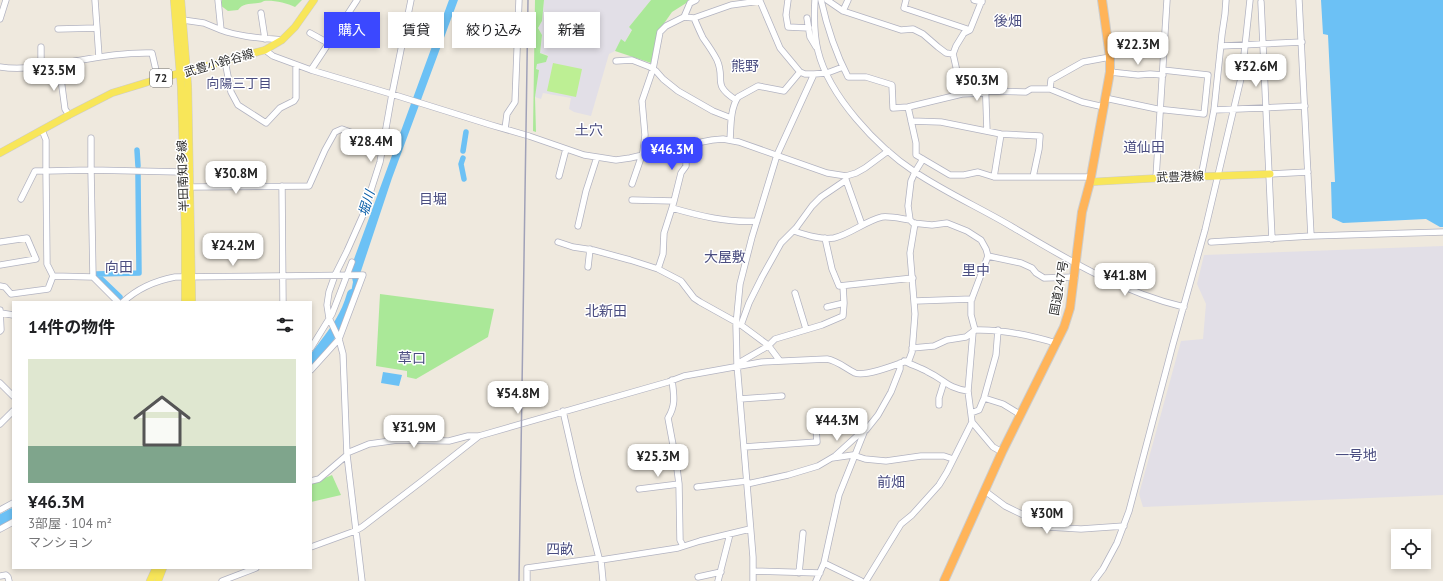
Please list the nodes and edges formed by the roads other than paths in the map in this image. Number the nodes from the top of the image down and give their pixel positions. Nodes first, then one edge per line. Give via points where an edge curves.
1 (6, 0) edge
2 (95, 0) edge
3 (174, 0) edge
4 (181, 0) edge
5 (218, 0) edge
6 (314, 0) edge
7 (357, 0) edge
8 (410, 0) edge
9 (519, 0) edge
10 (696, 0) edge
11 (759, 0) edge
12 (788, 0) edge
13 (815, 0) edge
14 (822, 0) edge
15 (827, 0) edge
16 (848, 0) edge
17 (906, 0) edge
18 (974, 0) edge
19 (1102, 0) edge
20 (1167, 0) edge
21 (1226, 0) edge
22 (1250, 0) edge
23 (1299, 0) edge
24 (982, 1) edge
25 (1261, 2) dead end
26 (843, 11) junction
27 (349, 12) edge
28 (261, 13) dead end
29 (684, 17) junction
30 (0, 18) edge
31 (694, 18) junction
32 (814, 19) junction
33 (825, 19) junction
34 (183, 20) junction
35 (97, 28) junction
36 (809, 28) junction
37 (58, 29) dead end
38 (221, 30) junction
39 (970, 30) junction
40 (310, 33) dead end
41 (265, 39) junction
42 (282, 40) junction
43 (324, 41) edge
44 (1302, 42) junction
45 (1245, 44) junction
46 (1263, 44) junction
47 (1221, 46) junction
48 (41, 48) dead end
49 (325, 48) edge
50 (265, 50) junction
51 (818, 51) junction
52 (953, 54) junction
53 (99, 57) junction
54 (1110, 57) junction
55 (225, 61) junction
56 (616, 61) dead end
57 (59, 64) junction
58 (296, 65) junction
59 (0, 67) edge
60 (41, 67) junction
61 (843, 67) junction
62 (653, 69) junction
63 (312, 70) junction
64 (800, 72) junction
65 (1110, 72) junction
66 (183, 73) junction
67 (827, 73) junction
68 (1163, 73) junction
69 (814, 74) junction
70 (985, 74) dead end
71 (158, 79) junction
72 (1050, 89) junction
73 (985, 92) junction
74 (392, 94) junction
75 (962, 94) junction
76 (1106, 98) junction
77 (736, 100) junction
78 (1305, 106) junction
79 (908, 107) junction
80 (1104, 107) junction
81 (1266, 108) junction
82 (1161, 109) junction
83 (1214, 110) junction
84 (1234, 110) junction
85 (69, 115) junction
86 (731, 118) junction
87 (911, 121) junction
88 (505, 129) junction
89 (42, 130) junction
90 (987, 131) junction
91 (1001, 134) junction
92 (90, 138) dead end
93 (730, 140) junction
94 (383, 144) junction
95 (686, 145) junction
96 (566, 149) junction
97 (888, 151) junction
98 (0, 153) edge
99 (642, 155) junction
100 (777, 155) junction
101 (597, 157) junction
102 (923, 159) junction
103 (91, 170) junction
104 (46, 171) junction
105 (182, 172) junction
106 (915, 172) junction
107 (1308, 172) junction
108 (1270, 174) junction
109 (559, 176) dead end
110 (1218, 176) junction
111 (994, 177) junction
112 (1033, 177) junction
113 (1201, 177) junction
114 (846, 178) junction
115 (1156, 178) junction
116 (1090, 179) junction
117 (632, 184) dead end
118 (282, 186) junction
119 (190, 187) junction
120 (21, 199) dead end
121 (632, 200) dead end
122 (674, 201) junction
123 (672, 208) junction
124 (757, 221) junction
125 (913, 221) junction
126 (862, 225) junction
127 (578, 226) dead end
128 (794, 231) junction
129 (1443, 232) edge
130 (1311, 236) junction
131 (825, 238) junction
132 (1272, 239) junction
133 (0, 242) edge
134 (558, 242) dead end
135 (1211, 242) dead end
136 (590, 249) junction
137 (988, 256) junction
138 (352, 262) dead end
139 (1076, 264) junction
140 (0, 265) edge
141 (588, 267) dead end
142 (658, 269) junction
143 (335, 275) junction
144 (53, 276) junction
145 (188, 276) junction
146 (282, 276) junction
147 (346, 276) junction
148 (93, 277) junction
149 (1075, 277) junction
150 (913, 278) junction
151 (0, 286) edge
152 (843, 286) junction
153 (795, 293) dead end
154 (972, 299) junction
155 (117, 301) edge
156 (124, 301) edge
157 (185, 301) edge
158 (192, 301) edge
159 (283, 301) edge
160 (915, 301) junction
161 (844, 303) junction
162 (826, 306) dead end
163 (1184, 307) junction
164 (0, 312) edge
165 (12, 315) edge
166 (329, 318) junction
167 (738, 324) junction
168 (806, 329) junction
169 (998, 330) junction
170 (0, 331) edge
171 (974, 331) junction
172 (340, 339) junction
173 (1056, 343) junction
174 (768, 345) junction
175 (312, 347) edge
176 (912, 348) junction
177 (780, 362) junction
178 (902, 362) junction
179 (737, 366) junction
180 (312, 369) edge
181 (672, 380) junction
182 (944, 382) junction
183 (0, 383) edge
184 (968, 391) junction
185 (12, 395) edge
186 (984, 398) junction
187 (740, 399) junction
188 (776, 403) dead end
189 (939, 405) dead end
190 (563, 411) junction
191 (12, 412) edge
192 (971, 413) junction
193 (1021, 415) junction
194 (972, 422) junction
195 (0, 424) edge
196 (864, 431) junction
197 (478, 436) junction
198 (744, 447) junction
199 (1002, 452) junction
200 (347, 454) junction
201 (855, 455) junction
202 (830, 458) junction
203 (953, 459) junction
204 (312, 481) edge
205 (747, 483) junction
206 (679, 484) junction
207 (696, 487) dead end
208 (639, 489) dead end
209 (985, 490) junction
210 (12, 504) edge
211 (0, 510) edge
212 (12, 523) edge
213 (1124, 526) junction
214 (0, 529) edge
215 (750, 530) junction
216 (356, 531) junction
217 (803, 533) dead end
218 (730, 534) junction
219 (683, 546) junction
220 (312, 547) edge
221 (600, 559) junction
222 (824, 563) junction
223 (156, 569) edge
224 (162, 569) edge
225 (253, 569) edge
226 (754, 571) junction
227 (721, 572) junction
228 (799, 572) junction
229 (820, 573) junction
230 (0, 576) edge
231 (698, 577) dead end
232 (9, 581) edge
233 (150, 581) edge
234 (158, 581) edge
235 (222, 581) edge
236 (362, 581) edge
237 (526, 581) edge
238 (603, 581) edge
239 (718, 581) edge
240 (753, 581) edge
241 (816, 581) edge
242 (861, 581) edge
243 (866, 581) edge
244 (944, 581) edge
245 (1094, 581) edge

1 - 30 street
2 - 35 street
3 - 66 main road
4 - 34 main road
5 - 38 street
6 - 42 main road, 武豊小鈴谷線 / 72 via 295,27
7 - 27 street
8 - 74 street
9 - 88 street via 515,102 507,114
10 - 29 street via 690,3
11 - 31 street via 731,5
11 - 64 street via 780,48
12 - 36 street via 788,27
13 - 32 street
14 - 33 street
15 - 26 street
16 - 26 street
17 - 39 street via 904,8
18 - 24 street
19 - 54 highway, 国道247号
20 - 68 street
21 - 47 street
22 - 45 street
23 - 44 street
24 - 39 street
25 - 46 street
26 - 52 street via 901,30 913,29 946,53
28 - 41 street
29 - 31 street
29 - 62 street via 660,32
31 - 77 street via 717,60 721,85 727,94
32 - 33 street
32 - 36 street via 807,18
32 - 51 street
33 - 61 street
34 - 38 street via 204,22
34 - 66 main road
35 - 37 street
35 - 53 street
36 - 51 street via 810,37
38 - 41 street
39 - 52 street via 964,33
40 - 43 street
41 - 42 street
42 - 50 main road, 武豊小鈴谷線 / 72
44 - 46 street
44 - 78 street
45 - 46 street
45 - 47 street
45 - 84 street
46 - 81 street
47 - 83 street
48 - 60 street
49 - 63 street
50 - 55 main road, 武豊小鈴谷線 / 72
50 - 58 street
51 - 67 street
52 - 75 street
53 - 57 street
53 - 71 street via 152,53
54 - 65 highway, 国道247号
54 - 72 street via 1077,65 1051,80
55 - 58 street via 231,92 238,105 266,123 280,108 296,98
55 - 66 main road, 武豊小鈴谷線 / 72
56 - 62 street via 632,60
57 - 60 street
57 - 85 street via 65,109
58 - 63 street
59 - 60 street
61 - 67 street
61 - 79 street via 848,77 866,77 892,85 893,108
62 - 86 street via 678,92
62 - 99 street via 642,104 645,134
63 - 74 street
64 - 69 street
64 - 77 street via 784,91 758,86
65 - 68 street via 1138,75
65 - 76 highway, 国道247号
66 - 71 main road, 武豊小鈴谷線 / 72
66 - 105 main road, 半田南知多線
66 - 119 main road, 半田南知多線
67 - 69 street
67 - 97 street via 854,116
68 - 82 street
68 - 82 street via 1208,75 1204,114
69 - 100 street
70 - 73 street
71 - 85 main road, 武豊小鈴谷線 / 72 via 112,94
72 - 73 street
72 - 80 street via 1082,102
73 - 75 street
73 - 90 street
74 - 88 street
74 - 94 street
75 - 79 street
76 - 80 highway, 国道247号
76 - 82 street
77 - 86 street
78 - 81 street
78 - 107 street
79 - 87 street
80 - 116 highway, 国道247号
81 - 84 street
81 - 108 street
82 - 115 street
83 - 84 street
83 - 113 street
84 - 110 street
85 - 89 main road, 武豊小鈴谷線 / 72
86 - 93 street
87 - 90 street via 941,122
87 - 102 street via 916,155
88 - 96 street
89 - 98 main road, 武豊小鈴谷線 / 72
89 - 104 street via 46,140
90 - 91 street
91 - 111 street
91 - 112 street via 1040,136
92 - 103 street
93 - 95 street via 712,140
93 - 100 street
94 - 118 street via 342,129 335,132 309,186
94 - 143 street via 363,215
95 - 99 street
95 - 122 street via 686,166 681,173
96 - 101 street
96 - 109 street
97 - 106 street
97 - 114 street
99 - 101 street via 616,160
99 - 117 street
100 - 114 street
100 - 124 street
101 - 127 street
102 - 106 street
102 - 111 street via 950,176 978,172
103 - 104 street
103 - 105 street
103 - 148 street
104 - 120 street via 35,171
104 - 144 street via 47,264
105 - 145 main road, 半田南知多線
106 - 125 street via 908,202 908,210
106 - 139 street
107 - 108 street
107 - 130 street
108 - 110 main road, 武豊港線
108 - 132 street
110 - 113 main road, 武豊港線
110 - 163 street
111 - 112 street
112 - 116 street
113 - 115 main road, 武豊港線
114 - 126 street
114 - 128 street via 812,206
115 - 116 main road, 武豊港線
116 - 139 highway, 国道247号 via 1082,212
118 - 119 street
118 - 146 street
119 - 145 main road, 半田南知多線
121 - 122 street
122 - 123 street
123 - 124 street via 729,222
123 - 142 street via 664,233 663,254
124 - 167 street via 742,276
125 - 126 street via 884,217
125 - 137 street via 932,225 947,223 967,231 982,240
125 - 150 street via 910,253
126 - 131 street via 841,235
128 - 131 street
128 - 167 street via 771,260
129 - 130 street
130 - 132 street
131 - 152 street via 832,268 839,286
132 - 135 street
133 - 140 street via 27,238 36,259
134 - 136 street
136 - 141 street
136 - 142 street
137 - 149 street via 1021,263 1044,278
137 - 154 street
138 - 147 street
139 - 149 highway, 国道247号
139 - 163 street via 1135,292
142 - 167 street via 681,281 694,298
143 - 146 street
143 - 147 street
143 - 166 street via 327,299
144 - 148 street
144 - 151 street via 48,289 11,294 5,287
145 - 146 street
145 - 156 street via 153,283 131,294
145 - 157 main road, 半田南知多線
145 - 158 main road, 半田南知多線
146 - 159 street
147 - 166 street
147 - 172 street via 363,275
148 - 155 street
149 - 173 highway, 国道247号 via 1070,308
150 - 152 street
150 - 160 street
152 - 161 street
153 - 168 street
154 - 160 street
154 - 171 street
160 - 176 street
161 - 162 street
161 - 168 street via 842,316
163 - 213 street
164 - 165 street
164 - 170 street
166 - 172 street
166 - 175 street
167 - 174 street
167 - 179 street
168 - 174 street via 775,339
169 - 171 street
169 - 173 street
169 - 186 street via 996,355
171 - 176 street via 966,337 947,340 934,346
171 - 184 street
172 - 180 street
172 - 200 street via 344,361
173 - 193 highway, 国道247号
174 - 177 street
174 - 179 street
176 - 178 street via 909,360
177 - 178 street via 827,359 859,373
177 - 179 street
178 - 182 street via 928,372
178 - 196 street via 884,406
179 - 181 street
179 - 187 street
181 - 190 street
181 - 206 street via 674,403 668,418
182 - 184 street via 959,390
182 - 189 street
183 - 185 street
184 - 192 street
186 - 192 street via 979,410
186 - 193 street via 1003,404
187 - 188 street via 779,396
187 - 198 street
190 - 197 street
190 - 221 street
191 - 195 street
192 - 194 street
193 - 199 highway, 国道247号
194 - 199 street via 993,447
194 - 203 street
196 - 198 street via 836,427 816,428 817,442
196 - 201 street
196 - 202 street
197 - 200 street via 449,441 398,440 369,444
197 - 216 street
198 - 205 street
199 - 209 highway, 国道247号
200 - 204 street via 320,479
200 - 216 street
201 - 202 street
201 - 203 street via 865,459 886,461 920,456 944,456
201 - 222 street via 839,495
202 - 205 street via 818,466
203 - 243 street via 939,485 901,524
205 - 207 street
205 - 215 street
206 - 208 street
206 - 219 street via 680,540
209 - 213 street via 1005,506 1048,526 1081,529
209 - 244 highway, 国道247号
210 - 211 street
212 - 214 street
213 - 245 street via 1111,556
215 - 218 street
215 - 226 street
216 - 220 street
216 - 236 street
217 - 228 street
218 - 219 street
218 - 227 street
219 - 221 street
221 - 237 street via 527,568
221 - 238 street
222 - 229 street
222 - 242 street
223 - 233 main road
224 - 234 main road
225 - 235 street
226 - 228 street
226 - 240 street
227 - 231 street
227 - 239 street
228 - 229 street
229 - 241 street
230 - 232 street via 8,576

